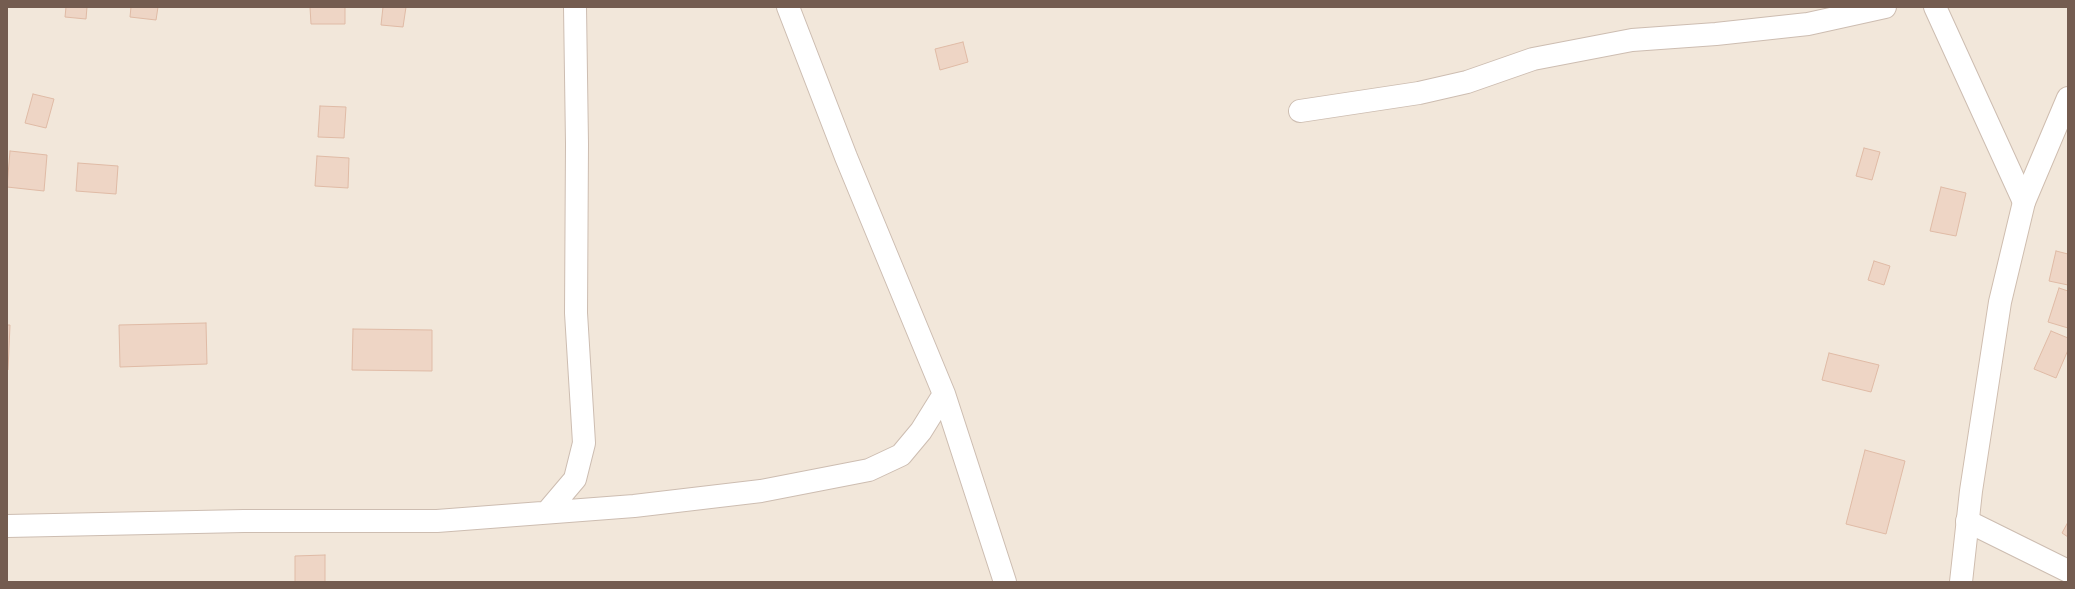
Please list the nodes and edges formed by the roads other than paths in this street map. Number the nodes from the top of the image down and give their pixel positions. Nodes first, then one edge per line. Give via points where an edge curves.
1 (575, 7) edge
2 (788, 7) edge
3 (1885, 7) edge
4 (1935, 7) edge
5 (2068, 98) edge
6 (1300, 111) dead end
7 (2024, 202) junction
8 (944, 394) junction
9 (547, 512) junction
10 (1967, 521) junction
11 (7, 526) edge
12 (2068, 571) edge
13 (1005, 582) edge
14 (1961, 582) edge

1 - 9 street via 576,313 584,443 575,479
2 - 8 street via 846,158
3 - 6 street via 1808,24 1632,40 1533,59 1467,82 1419,93
4 - 7 street
5 - 7 street
7 - 10 street via 2000,302
8 - 9 street via 921,431 901,455 869,470 761,491 634,506
8 - 13 street
9 - 11 street via 437,521 244,521
10 - 12 street
10 - 14 street

